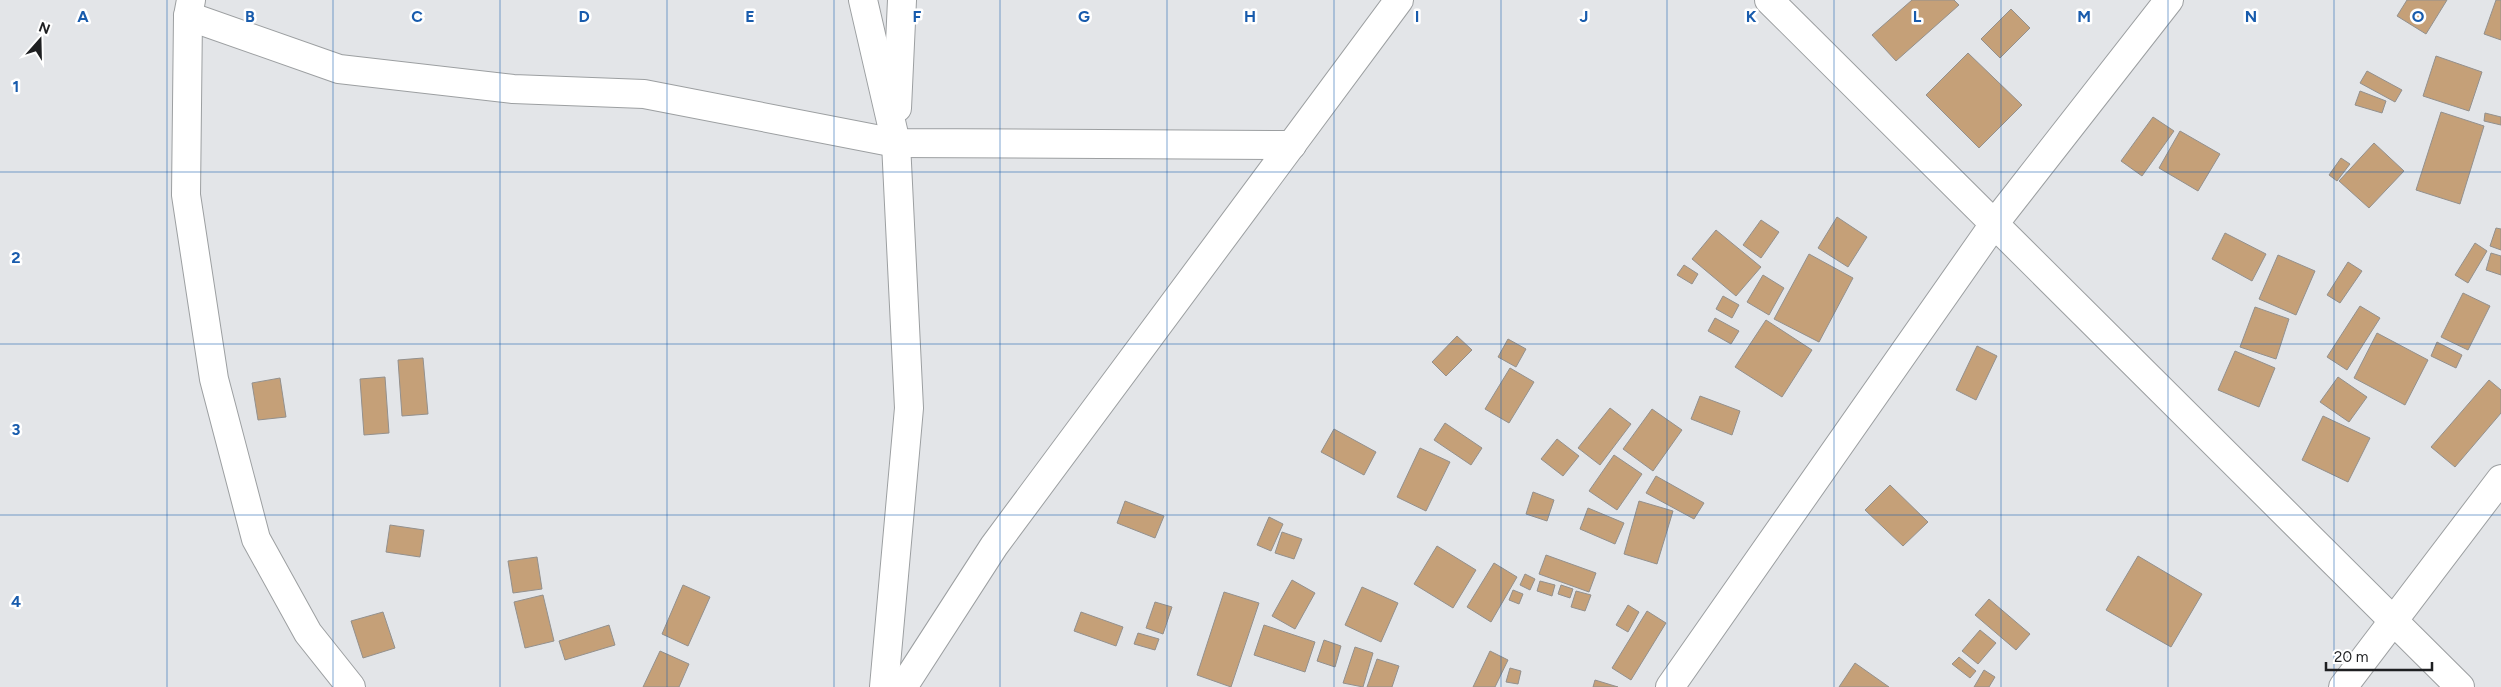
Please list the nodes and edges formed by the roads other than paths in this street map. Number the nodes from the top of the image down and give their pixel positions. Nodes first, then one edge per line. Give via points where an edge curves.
1 (863, 0) edge
2 (902, 0) edge
3 (1399, 0) edge
4 (1769, 0) edge
5 (2169, 0) edge
6 (190, 8) edge
7 (896, 144) junction
8 (1292, 145) junction
9 (1994, 224) junction
10 (2501, 479) edge
11 (2393, 621) junction
12 (351, 687) edge
13 (884, 687) edge
14 (902, 687) edge
15 (1670, 687) edge
16 (2343, 687) edge
17 (2460, 687) edge

1 - 7 street
2 - 7 street
3 - 8 street
4 - 9 street
5 - 9 street
6 - 7 street via 339,68 513,89 644,94
6 - 12 street via 186,195 214,379 256,539 308,634
7 - 8 street
7 - 13 street via 909,408
8 - 14 street via 994,546
9 - 11 street
9 - 15 street
10 - 11 street
11 - 16 street
11 - 17 street

